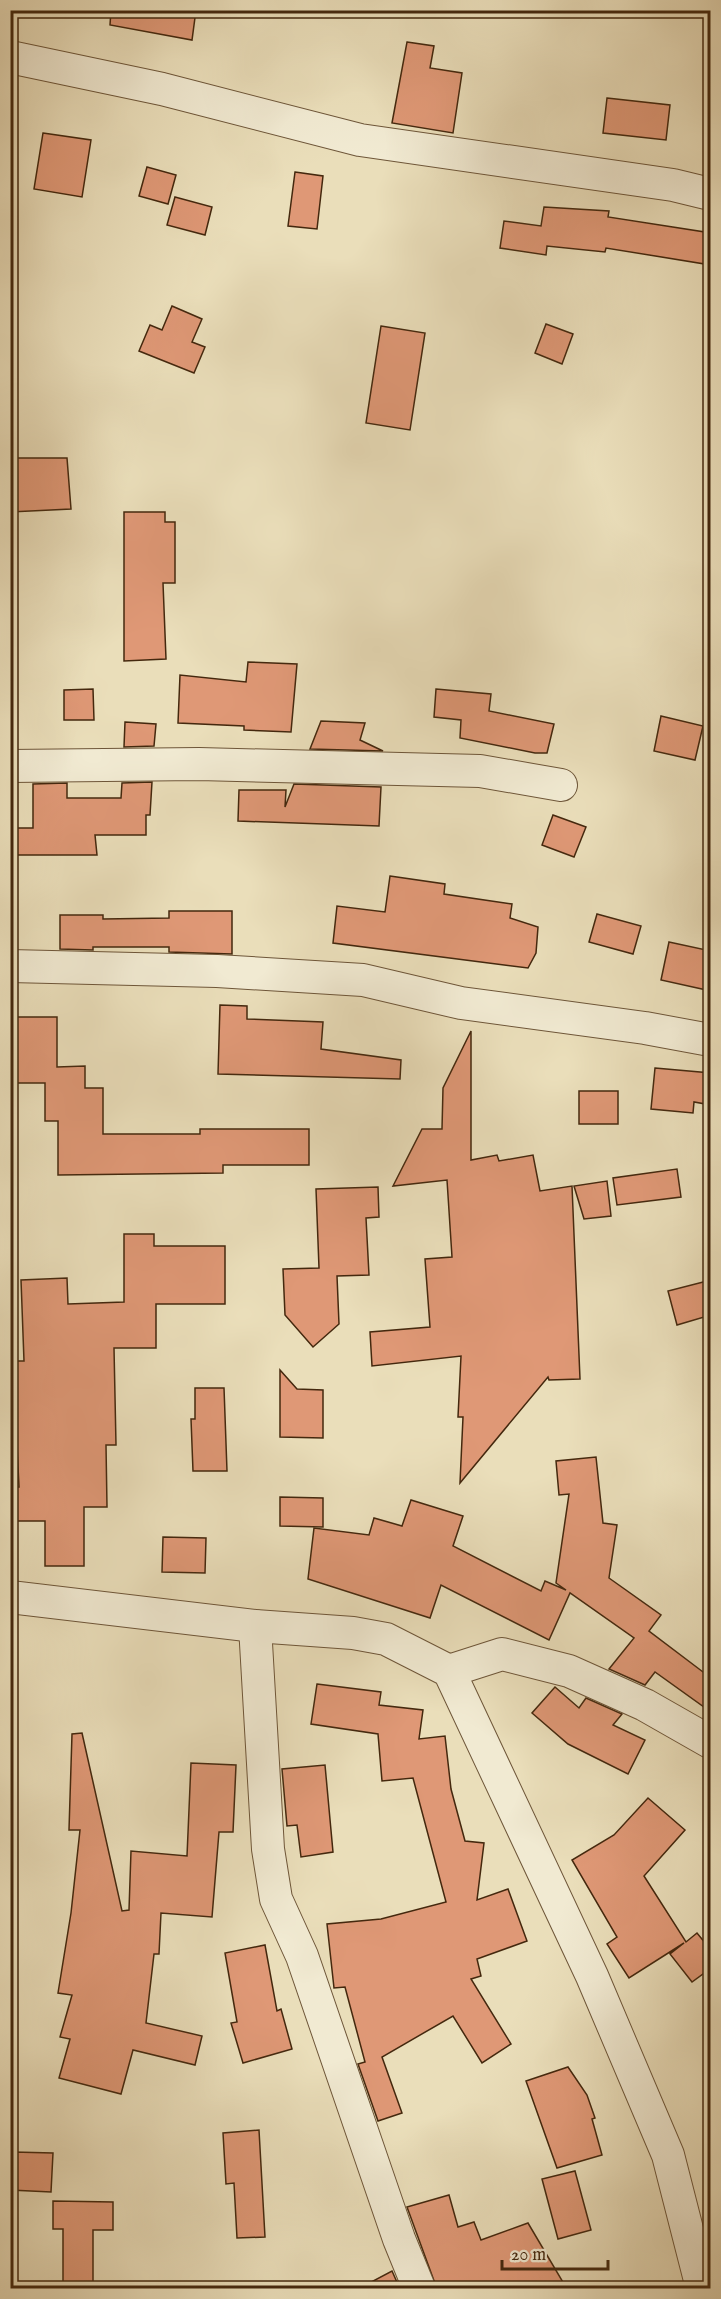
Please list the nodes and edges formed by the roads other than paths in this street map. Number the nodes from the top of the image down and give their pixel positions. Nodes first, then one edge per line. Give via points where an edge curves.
1 (10, 57) edge
2 (711, 194) edge
3 (10, 766) edge
4 (561, 785) dead end
5 (10, 966) edge
6 (711, 1040) edge
7 (10, 1597) edge
8 (255, 1626) junction
9 (449, 1671) junction
10 (711, 1742) edge
11 (419, 2289) edge
12 (702, 2289) edge

1 - 2 street via 162,89 360,140 673,185
3 - 4 street via 199,764 480,771
5 - 6 street via 216,971 363,980 461,1004
7 - 8 street
8 - 9 street via 387,1639
8 - 11 street via 268,1849 276,1899 302,1956
9 - 10 street via 502,1654 569,1671 645,1705
9 - 12 street via 592,1976 668,2155

